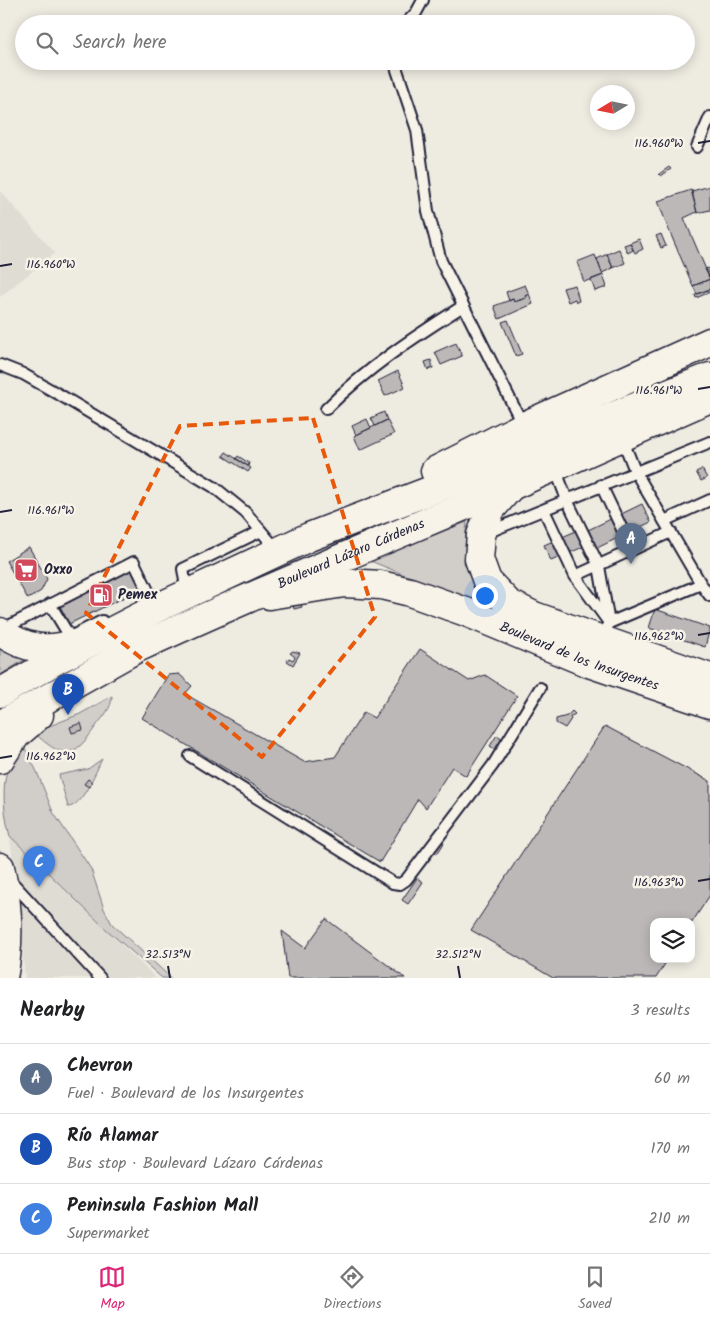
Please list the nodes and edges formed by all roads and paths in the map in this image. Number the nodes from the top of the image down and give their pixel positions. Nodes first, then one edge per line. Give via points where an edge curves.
1 (423, 0) edge
2 (414, 15) edge
3 (397, 70) edge
4 (710, 117) edge
5 (697, 147) dead end
6 (463, 306) junction
7 (710, 342) edge
8 (0, 365) edge
9 (710, 377) edge
10 (710, 398) edge
11 (326, 409) dead end
12 (524, 426) junction
13 (622, 437) junction
14 (710, 442) edge
15 (554, 467) junction
16 (634, 471) junction
17 (511, 486) junction
18 (601, 486) junction
19 (567, 500) junction
20 (710, 500) edge
21 (544, 510) junction
22 (664, 521) junction
23 (261, 531) junction
24 (671, 532) junction
25 (480, 535) junction
26 (309, 537) junction
27 (632, 550) junction
28 (278, 551) junction
29 (599, 566) junction
30 (576, 576) junction
31 (701, 584) junction
32 (187, 594) junction
33 (710, 596) edge
34 (243, 600) junction
35 (50, 604) junction
36 (148, 605) junction
37 (111, 617) dead end
38 (0, 631) edge
39 (606, 631) junction
40 (137, 648) junction
41 (586, 662) junction
42 (710, 678) edge
43 (540, 688) dead end
44 (0, 692) edge
45 (710, 704) edge
46 (0, 725) edge
47 (190, 756) dead end
48 (0, 759) edge
49 (0, 868) edge
50 (2, 978) edge
51 (100, 978) edge

1 - 2 lane
3 - 6 lane via 417,130 434,237 441,261
4 - 5 lane
6 - 11 lane via 382,360
6 - 12 lane
7 - 12 main road
8 - 23 lane via 60,395 214,487 232,500
9 - 26 main road, Boulevard Lázaro Cárdenas
10 - 13 main road, Boulevard Lázaro Cárdenas
12 - 26 main road
13 - 15 main road, Boulevard Lázaro Cárdenas
13 - 16 lane
14 - 16 lane
15 - 17 main road, Boulevard Lázaro Cárdenas
15 - 19 lane
16 - 18 lane
16 - 22 lane
17 - 25 main road, Boulevard de los Insurgentes via 491,509
17 - 34 main road, Boulevard Lázaro Cárdenas
18 - 19 lane
18 - 27 lane
19 - 21 lane
19 - 29 lane
20 - 22 lane
21 - 25 lane
21 - 30 lane
22 - 24 lane
23 - 28 lane
23 - 32 lane via 183,569
24 - 27 lane
24 - 31 lane
25 - 39 main road, Boulevard de los Insurgentes via 479,559 487,581 508,603 534,616
26 - 28 main road, Boulevard Lázaro Cárdenas
27 - 29 lane
28 - 32 main road, Boulevard Lázaro Cárdenas
29 - 30 lane
29 - 39 lane
30 - 39 lane
31 - 33 lane
31 - 39 lane
32 - 36 main road, Boulevard Lázaro Cárdenas
34 - 40 main road, Boulevard Lázaro Cárdenas
34 - 41 main road, Boulevard de los Insurgentes via 321,586 381,585 457,609
35 - 36 lane via 134,562
35 - 37 lane via 70,637
35 - 38 lane
36 - 38 main road via 79,643 47,649 25,645
36 - 44 main road, Boulevard Lázaro Cárdenas
39 - 41 main road
39 - 42 main road, Boulevard de los Insurgentes
40 - 46 main road, Boulevard Lázaro Cárdenas
40 - 48 main road via 35,717 16,735
41 - 45 main road, Boulevard de los Insurgentes
43 - 47 lane via 493,765 400,884 393,883
49 - 50 main road via 7,909
49 - 51 lane

